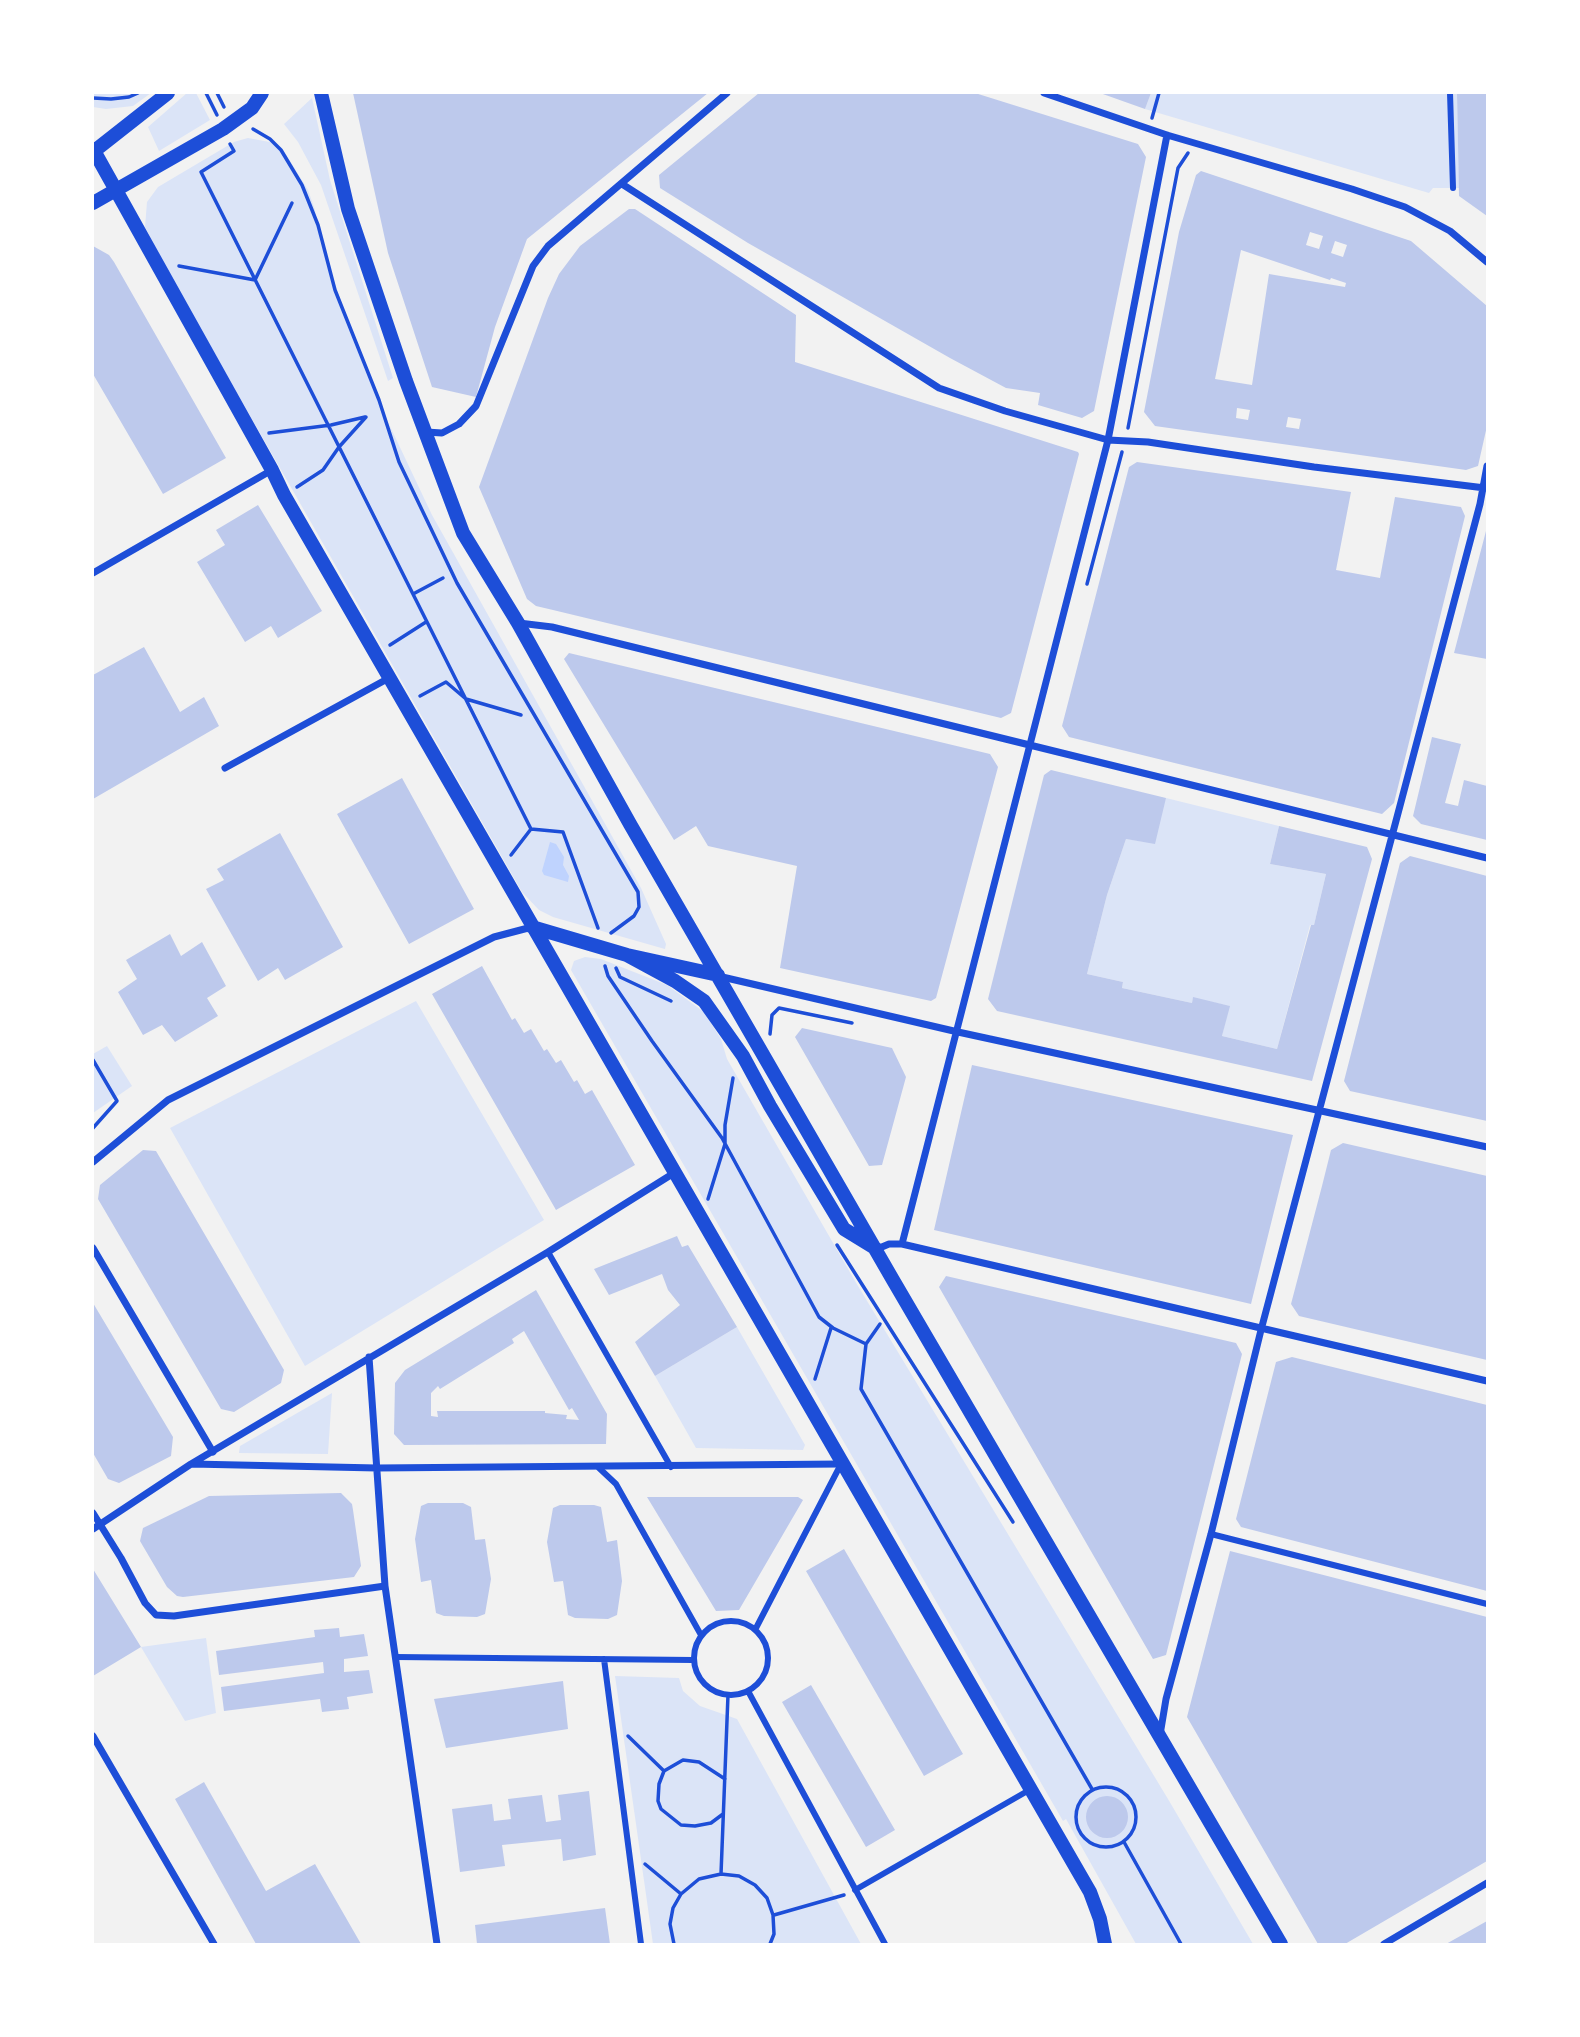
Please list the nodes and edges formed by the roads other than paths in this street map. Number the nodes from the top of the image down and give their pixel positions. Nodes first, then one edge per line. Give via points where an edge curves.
1 (168, 93) edge
2 (262, 93) edge
3 (321, 93) edge
4 (727, 93) edge
5 (1044, 93) edge
6 (1450, 93) edge
7 (1167, 135) junction
8 (93, 151) edge
9 (622, 184) junction
10 (1453, 188) dead end
11 (114, 190) junction
12 (93, 203) edge
13 (1487, 262) edge
14 (426, 432) junction
15 (1108, 440) junction
16 (1487, 466) edge
17 (272, 470) junction
18 (1485, 488) edge
19 (93, 573) edge
20 (518, 623) junction
21 (389, 677) junction
22 (1030, 746) junction
23 (225, 768) dead end
24 (1393, 834) junction
25 (1487, 858) edge
26 (532, 927) junction
27 (615, 955) junction
28 (718, 975) junction
29 (958, 1032) junction
30 (1321, 1111) junction
31 (1487, 1147) edge
32 (93, 1162) edge
33 (674, 1173) junction
34 (902, 1244) junction
35 (93, 1248) edge
36 (877, 1249) junction
37 (548, 1252) junction
38 (1261, 1330) junction
39 (369, 1357) junction
40 (1487, 1381) edge
41 (213, 1452) junction
42 (191, 1464) junction
43 (841, 1464) junction
44 (671, 1467) junction
45 (377, 1468) junction
46 (599, 1468) junction
47 (93, 1513) edge
48 (96, 1527) edge
49 (1211, 1534) junction
50 (386, 1586) junction
51 (1487, 1604) edge
52 (755, 1630) junction
53 (701, 1635) junction
54 (395, 1657) junction
55 (604, 1659) junction
56 (693, 1660) junction
57 (748, 1691) junction
58 (1160, 1735) junction
59 (93, 1736) edge
60 (1031, 1789) junction
61 (1487, 1883) edge
62 (855, 1890) junction
63 (214, 1944) edge
64 (437, 1944) edge
65 (641, 1944) edge
66 (885, 1944) edge
67 (1105, 1944) edge
68 (1281, 1944) edge
69 (1384, 1944) edge

1 - 8 main road
2 - 11 main road via 238,118
3 - 14 main road via 348,209
4 - 9 street
5 - 7 street
6 - 10 street
7 - 13 street via 1405,207 1450,231
7 - 15 street
8 - 11 main road
9 - 14 street via 548,246 533,266 476,406 459,424 442,433
9 - 15 street via 939,388
11 - 12 main road
11 - 17 main road
14 - 20 main road via 463,533
15 - 18 street
15 - 22 street
16 - 18 street
17 - 19 street
17 - 21 main road
18 - 24 street
20 - 22 street via 552,627
20 - 28 main road
21 - 23 street
21 - 26 main road
22 - 24 street
22 - 29 street
24 - 25 street
24 - 30 street
26 - 27 main road
26 - 32 street via 494,937 168,1100
26 - 33 main road
27 - 28 main road
27 - 36 main road via 675,981 704,1001 743,1056 844,1229
28 - 29 street
28 - 36 main road
29 - 30 street
29 - 34 street
30 - 31 street
30 - 38 street
33 - 37 street
33 - 43 main road
34 - 36 street
34 - 38 street
35 - 41 street
36 - 58 main road
37 - 39 street
37 - 44 street
38 - 40 street
38 - 49 street
39 - 41 street
39 - 45 street
41 - 42 street
42 - 45 street
42 - 48 street
43 - 44 street
43 - 52 street
43 - 60 main road
44 - 46 street
45 - 46 street
45 - 50 street
46 - 53 street via 616,1484
47 - 48 street
48 - 50 street via 156,1615
49 - 51 street
49 - 58 street
50 - 54 street
52 - 53 street via 733,1620 710,1626
52 - 57 street via 763,1639 768,1662 758,1684
53 - 56 street
54 - 55 street
54 - 64 street
55 - 56 street
55 - 65 street
56 - 57 street via 696,1673 715,1692
57 - 62 street
58 - 68 main road
59 - 63 street
60 - 62 street
60 - 67 main road via 1090,1892
61 - 69 street
62 - 66 street

